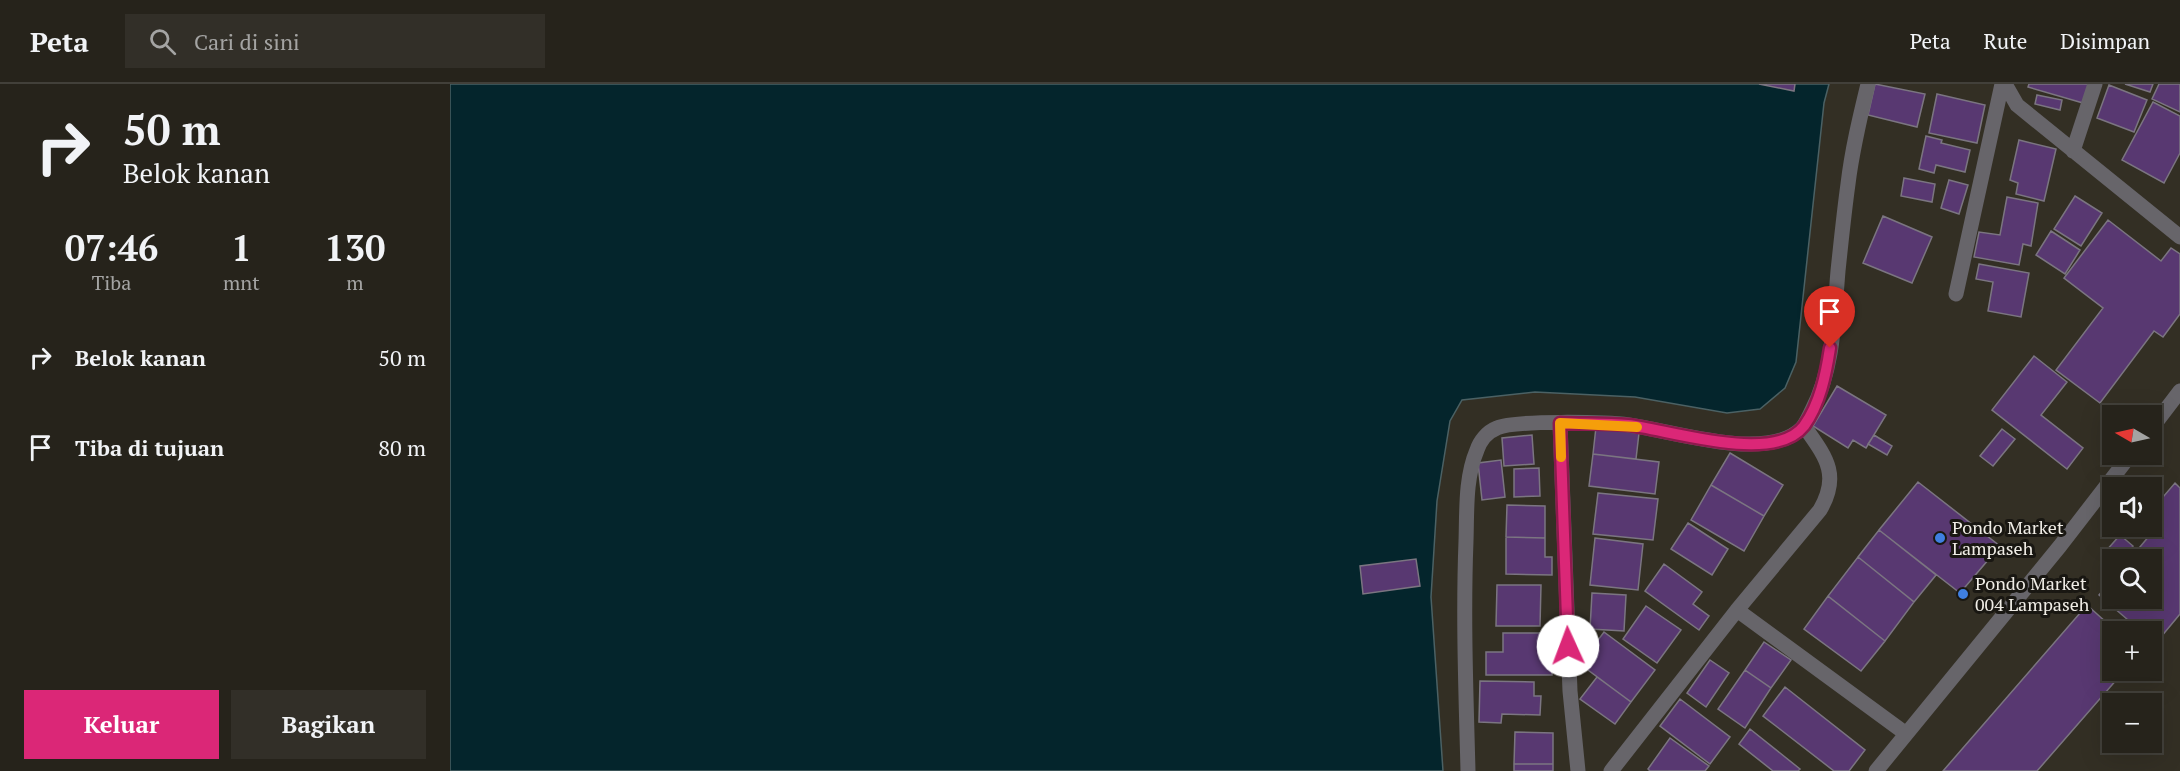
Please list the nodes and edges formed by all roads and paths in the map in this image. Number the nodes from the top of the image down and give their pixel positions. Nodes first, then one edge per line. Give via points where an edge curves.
1 (1868, 84) edge
2 (2004, 84) edge
3 (2095, 84) edge
4 (2073, 151) junction
5 (2180, 236) edge
6 (1956, 294) dead end
7 (2180, 391) edge
8 (2162, 415) edge
9 (1560, 423) junction
10 (1804, 426) junction
11 (2123, 465) edge
12 (1737, 610) junction
13 (1905, 733) junction
14 (1468, 771) edge
15 (1578, 771) edge
16 (1611, 771) edge
17 (1876, 771) edge

1 - 10 street via 1848,181 1829,358 1825,378
2 - 4 street via 2017,105
2 - 6 street
3 - 4 street
4 - 5 street
7 - 8 street
9 - 10 street via 1627,425 1757,445 1790,437
9 - 14 street via 1497,428 1484,438 1473,460 1463,610
9 - 15 street via 1570,691
10 - 12 street via 1830,467 1826,501
11 - 13 street
12 - 13 street
12 - 16 street
13 - 17 street

